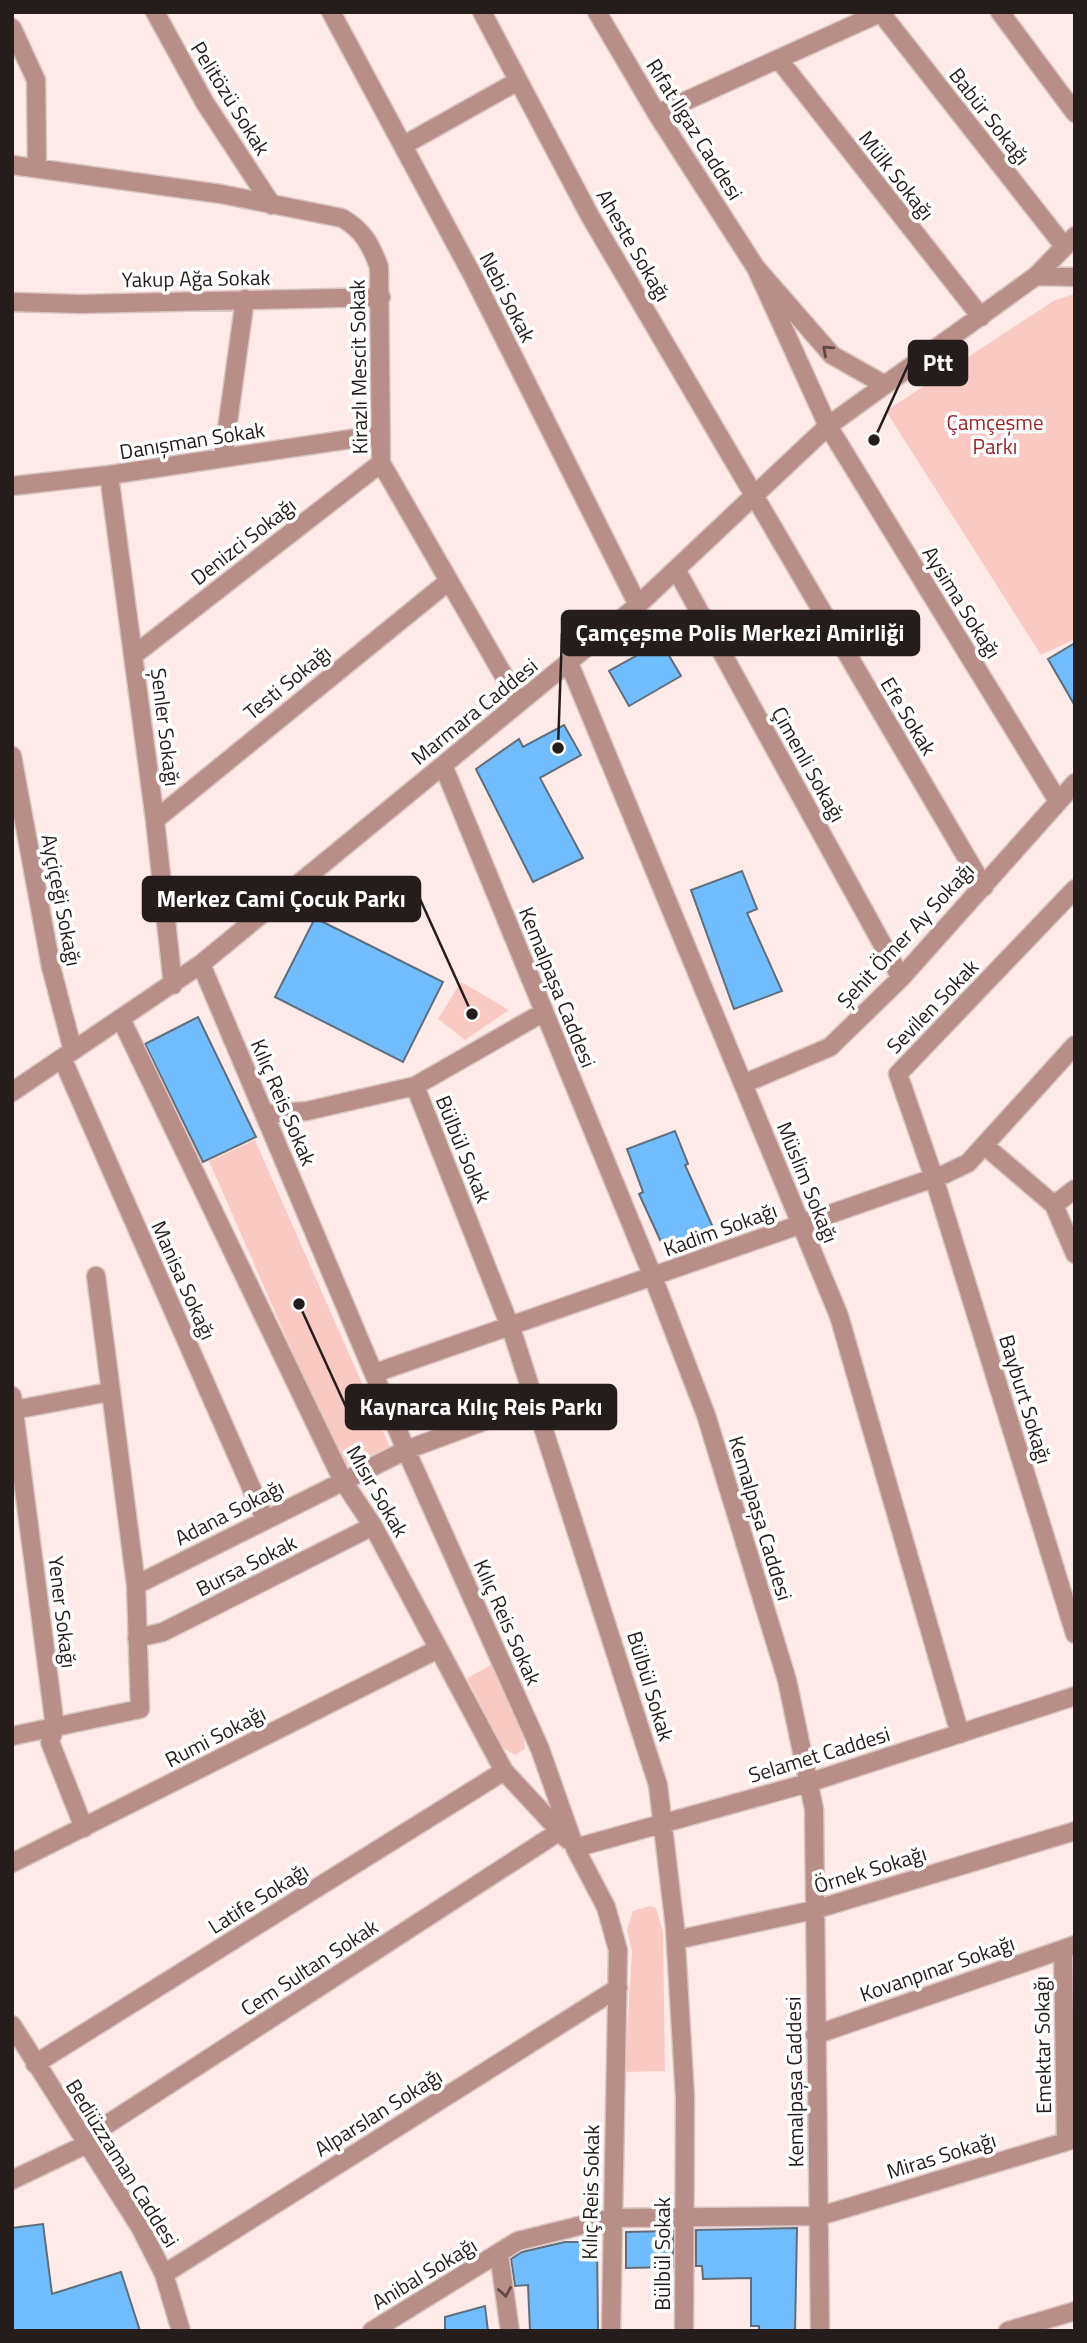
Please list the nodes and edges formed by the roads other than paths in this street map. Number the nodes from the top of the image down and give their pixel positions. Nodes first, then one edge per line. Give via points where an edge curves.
1 (155, 12) edge
2 (331, 12) edge
3 (482, 12) edge
4 (597, 12) edge
5 (882, 12) edge
6 (1000, 12) edge
7 (12, 28) edge
8 (780, 61) junction
9 (518, 81) junction
10 (1075, 113) edge
11 (657, 114) junction
12 (404, 145) junction
13 (12, 165) edge
14 (37, 167) junction
15 (272, 205) junction
16 (1069, 241) edge
17 (756, 268) junction
18 (1036, 276) junction
19 (1075, 276) edge
20 (381, 296) junction
21 (245, 299) junction
22 (12, 302) edge
23 (981, 317) junction
24 (885, 385) junction
25 (828, 426) junction
26 (379, 435) junction
27 (223, 458) junction
28 (381, 463) junction
29 (108, 475) junction
30 (12, 486) edge
31 (752, 497) junction
32 (677, 571) junction
33 (449, 581) junction
34 (638, 605) junction
35 (134, 655) junction
36 (569, 663) junction
37 (519, 702) junction
38 (12, 756) edge
39 (443, 765) junction
40 (1075, 783) edge
41 (1058, 801) junction
42 (16, 804) edge
43 (155, 820) junction
44 (984, 887) junction
45 (1075, 889) edge
46 (201, 964) junction
47 (901, 978) junction
48 (173, 985) junction
49 (544, 1012) junction
50 (121, 1021) junction
51 (1075, 1045) edge
52 (67, 1054) junction
53 (743, 1084) junction
54 (415, 1086) junction
55 (12, 1092) edge
56 (266, 1114) junction
57 (984, 1145) junction
58 (934, 1178) junction
59 (1075, 1189) edge
60 (1054, 1205) junction
61 (801, 1224) junction
62 (1075, 1254) edge
63 (96, 1276) dead end
64 (653, 1277) junction
65 (510, 1326) junction
66 (375, 1373) junction
67 (108, 1392) junction
68 (536, 1402) junction
69 (13, 1403) edge
70 (406, 1450) junction
71 (342, 1481) junction
72 (265, 1519) junction
73 (373, 1526) junction
74 (136, 1585) junction
75 (1075, 1634) edge
76 (137, 1638) junction
77 (438, 1649) junction
78 (1075, 1696) edge
79 (55, 1727) junction
80 (960, 1734) junction
81 (12, 1736) edge
82 (504, 1771) junction
83 (808, 1783) junction
84 (663, 1825) junction
85 (84, 1828) junction
86 (1075, 1831) edge
87 (560, 1832) junction
88 (575, 1848) junction
89 (12, 1863) edge
90 (814, 1910) junction
91 (676, 1940) junction
92 (1069, 1947) edge
93 (618, 1987) junction
94 (12, 2025) edge
95 (815, 2035) junction
96 (35, 2064) junction
97 (1070, 2140) edge
98 (84, 2143) junction
99 (12, 2180) edge
100 (685, 2215) junction
101 (820, 2216) junction
102 (611, 2218) junction
103 (499, 2254) junction
104 (163, 2274) junction
105 (1075, 2311) edge
106 (181, 2331) edge
107 (372, 2331) edge
108 (510, 2331) edge
109 (611, 2331) edge
110 (684, 2331) edge
111 (820, 2331) edge
112 (1008, 2331) edge

1 - 15 street, Pelitözü Sokak via 205,103
2 - 12 street, Nebi Sokak
3 - 9 street, Aheste Sokağı
4 - 11 street, Rıfat Ilgaz Caddesi
5 - 8 street
5 - 16 street, Babür Sokağı
6 - 10 street
7 - 14 street via 36,80
8 - 11 street
8 - 23 street, Mülk Sokağı
9 - 12 street
9 - 31 street, Aheste Sokağı
11 - 17 street, Rıfat Ilgaz Caddesi
12 - 34 street, Nebi Sokak
13 - 14 street, Kirazlı Mescit Sokak
14 - 15 street, Kirazlı Mescit Sokak
15 - 20 street, Kirazlı Mescit Sokak via 342,218 358,227 379,267
16 - 18 street, Marmara Caddesi
24 -> 17 street, Rıfat Ilgaz Caddesi via 832,355
17 - 25 street, Rıfat Ilgaz Caddesi
18 - 19 street
18 - 23 street, Marmara Caddesi
20 - 21 street, Yakup Ağa Sokak
20 - 26 street, Kirazlı Mescit Sokak
21 - 22 street, Yakup Ağa Sokak
21 - 27 street
23 - 24 street, Marmara Caddesi
24 - 25 street, Marmara Caddesi
25 - 31 street, Marmara Caddesi
25 - 41 street, Aysima Sokağı
26 - 27 street, Danışman Sokak
26 - 28 street, Kirazlı Mescit Sokak
27 - 29 street, Danışman Sokak
28 - 33 street, Kirazlı Mescit Sokak
28 - 35 street, Denizci Sokağı
29 - 30 street, Danışman Sokak
29 - 35 street, Şenler Sokağı
31 - 32 street, Marmara Caddesi
31 - 44 street, Efe Sokak
32 - 34 street, Marmara Caddesi
32 - 47 street, Çimenli Sokağı
33 - 37 street, Kirazlı Mescit Sokak
33 - 43 street, Testi Sokağı
34 - 36 street, Marmara Caddesi
35 - 43 street, Şenler Sokağı
36 - 37 street, Marmara Caddesi
36 - 53 street, Müslim Sokağı
37 - 39 street, Marmara Caddesi
38 - 42 street, Ayçiçeği Sokağı
39 - 46 street, Marmara Caddesi
39 - 49 street, Kemalpaşa Caddesi
40 - 41 street, Şehit Ömer Ay Sokağı
41 - 44 street, Şehit Ömer Ay Sokağı
42 - 52 street, Ayçiçeği Sokağı
43 - 48 street, Şenler Sokağı
44 - 47 street, Şehit Ömer Ay Sokağı
45 - 58 street, Sevilen Sokak via 898,1074
46 - 48 street, Marmara Caddesi
46 - 56 street, Kılıç Reis Sokak
47 - 53 street, Şehit Ömer Ay Sokağı via 830,1047
48 - 50 street, Marmara Caddesi
49 - 54 street
49 - 64 street, Kemalpaşa Caddesi
50 - 52 street, Marmara Caddesi
50 - 71 street, Mısır Sokak
51 - 57 street, Kadim Sokağı
52 - 55 street, Marmara Caddesi
52 - 72 street, Manisa Sokağı
53 - 61 street, Müslim Sokağı
54 - 56 street via 307,1111
54 - 65 street, Bülbül Sokak
56 - 66 street, Kılıç Reis Sokak
57 - 58 street, Kadim Sokağı via 968,1163
57 - 60 street
58 - 61 street, Kadim Sokağı
58 - 75 street, Bayburt Sokağı
59 - 60 street
60 - 62 street
61 - 64 street, Kadim Sokağı
61 - 80 street, Müslim Sokağı via 839,1316
63 - 67 street
64 - 65 street, Kadim Sokağı
64 - 83 street, Kemalpaşa Caddesi via 706,1415 787,1680
65 - 66 street, Kadim Sokağı
65 - 68 street, Bülbül Sokak
66 - 70 street, Kılıç Reis Sokak
67 - 69 street
67 - 74 street
68 - 70 street, Adana Sokağı
68 - 84 street, Bülbül Sokak via 658,1785
69 - 79 street, Yener Sokağı
70 - 71 street, Adana Sokağı
70 - 88 street, Kılıç Reis Sokak via 540,1749
71 - 72 street, Adana Sokağı
71 - 73 street, Mısır Sokak
72 - 74 street, Adana Sokağı
73 - 76 street, Bursa Sokak via 163,1632
73 - 77 street, Mısır Sokak
74 - 76 street
76 - 79 street via 140,1709
77 - 82 street, Mısır Sokak
77 - 85 street, Rumi Sokağı
78 - 80 street, Selamet Caddesi
79 - 81 street
79 - 85 street, Yener Sokağı via 50,1742
80 - 83 street, Selamet Caddesi
82 - 87 street, Mısır Sokak
82 - 96 street, Latife Sokağı
83 - 84 street, Selamet Caddesi
83 - 90 street, Kemalpaşa Caddesi via 814,1809
84 - 88 street, Selamet Caddesi
84 - 91 street, Bülbül Sokak
85 - 89 street, Rumi Sokağı
86 - 90 street, Örnek Sokağı
87 - 88 street, Mısır Sokak
87 - 98 street, Cem Sultan Sokak
88 - 93 street, Kılıç Reis Sokak via 606,1907 618,1950
90 - 91 street, Örnek Sokağı
90 - 95 street, Kemalpaşa Caddesi
91 - 100 street, Bülbül Sokak via 685,2097
92 - 95 street, Kovanpınar Sokağı
92 - 97 street, Emektar Sokağı
93 - 102 street, Kılıç Reis Sokak
93 - 104 street, Alparslan Sokağı
94 - 96 street, Bediüzzaman Caddesi
95 - 101 street, Kemalpaşa Caddesi
96 - 98 street, Bediüzzaman Caddesi
97 - 101 street, Miras Sokağı
98 - 99 street, Cem Sultan Sokak
98 - 104 street, Bediüzzaman Caddesi via 140,2227
100 - 101 street, Miras Sokağı
100 - 102 street, Anibal Sokağı
100 - 110 street, Bülbül Sokak
101 - 111 street, Kemalpaşa Caddesi
102 - 103 street, Anibal Sokağı via 534,2235
102 - 109 street, Kılıç Reis Sokak
103 - 107 street, Anibal Sokağı
103 -> 108 street
104 - 106 street, Bediüzzaman Caddesi
105 - 112 street

